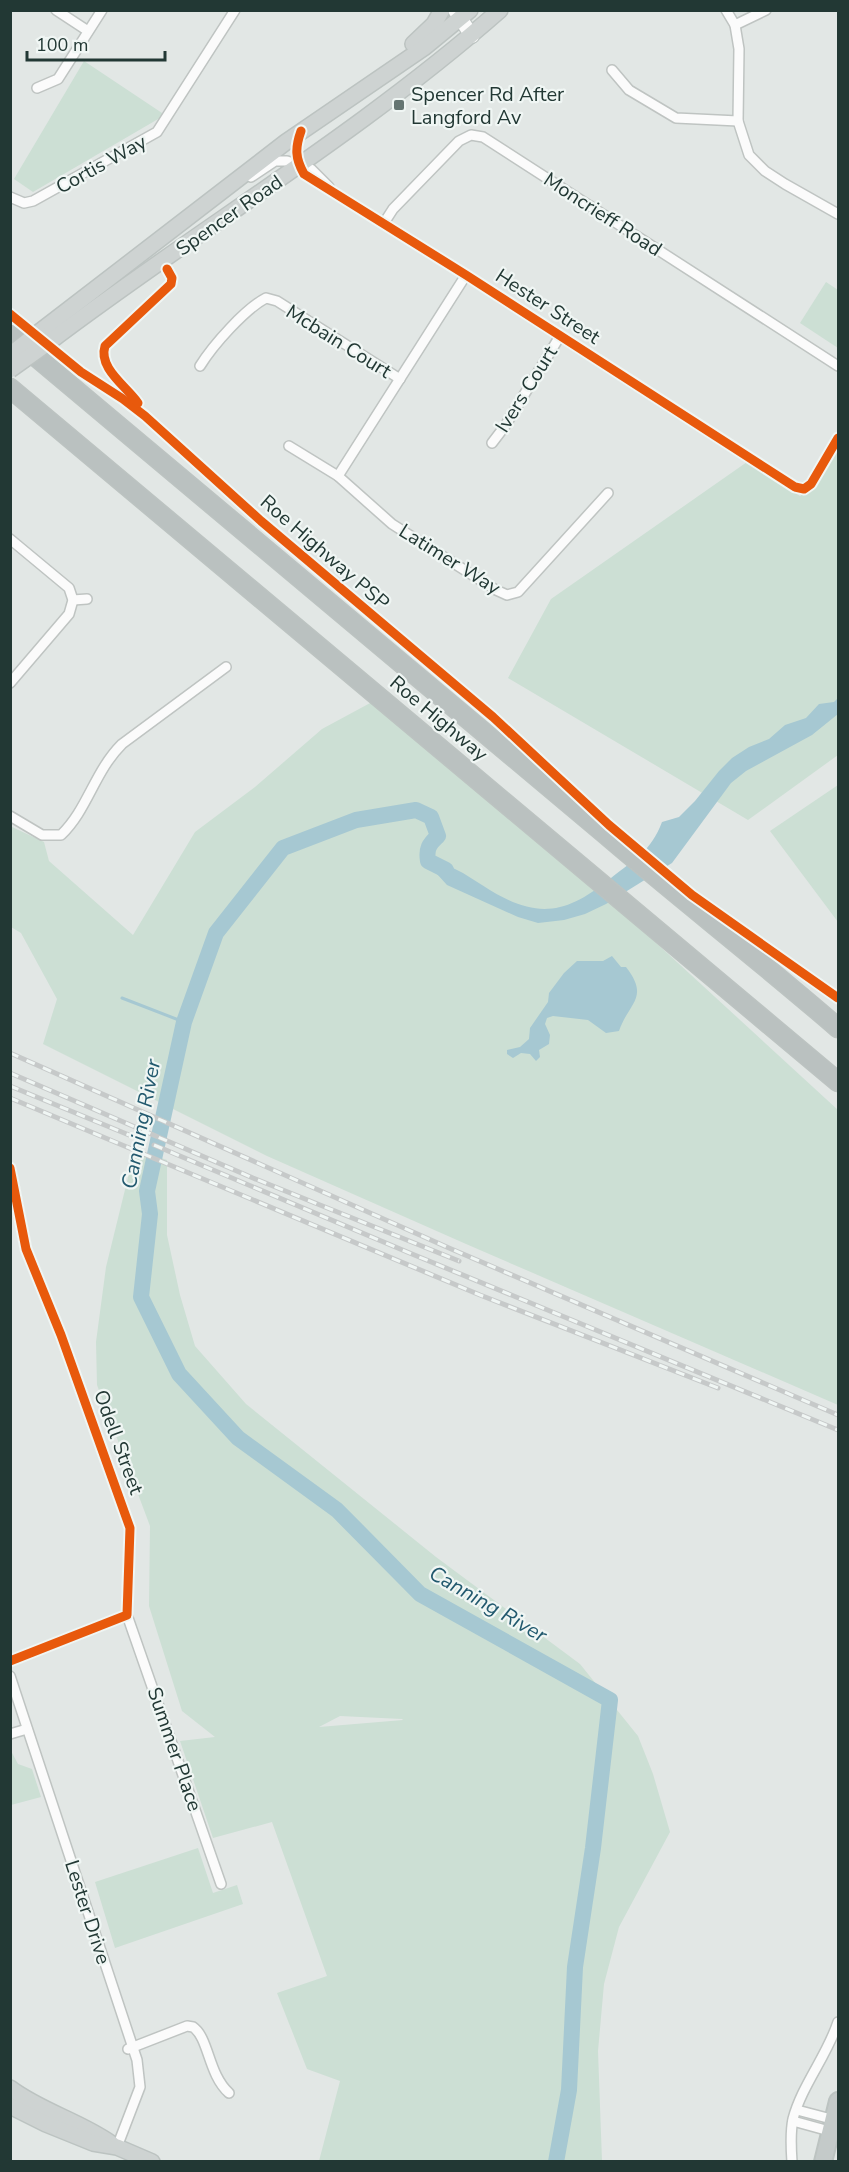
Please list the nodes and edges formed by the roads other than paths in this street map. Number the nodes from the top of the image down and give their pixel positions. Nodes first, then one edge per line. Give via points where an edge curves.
1 (56, 10) edge
2 (102, 10) edge
3 (235, 10) edge
4 (442, 10) edge
5 (500, 10) edge
6 (726, 10) edge
7 (766, 10) edge
8 (465, 12) edge
9 (485, 25) junction
10 (735, 25) junction
11 (88, 31) junction
12 (472, 36) junction
13 (612, 70) dead end
14 (38, 88) dead end
15 (350, 98) junction
16 (738, 121) junction
17 (301, 131) junction
18 (299, 166) junction
19 (10, 197) edge
20 (211, 200) junction
21 (838, 214) edge
22 (384, 223) junction
23 (466, 275) junction
24 (10, 334) edge
25 (560, 336) junction
26 (43, 338) junction
27 (10, 355) edge
28 (200, 366) dead end
29 (838, 366) edge
30 (10, 370) edge
31 (400, 379) junction
32 (10, 388) edge
33 (838, 438) edge
34 (492, 443) dead end
35 (289, 446) dead end
36 (338, 476) junction
37 (608, 493) dead end
38 (10, 539) edge
39 (87, 599) dead end
40 (73, 600) junction
41 (226, 667) dead end
42 (10, 683) edge
43 (10, 816) edge
44 (778, 975) junction
45 (753, 1012) junction
46 (838, 1017) edge
47 (838, 1028) edge
48 (838, 1082) edge
49 (838, 1092) edge
50 (10, 1168) edge
51 (127, 1615) junction
52 (10, 1661) edge
53 (10, 1676) edge
54 (27, 1729) junction
55 (10, 1734) edge
56 (221, 1884) dead end
57 (838, 2022) edge
58 (130, 2048) junction
59 (10, 2088) edge
60 (229, 2093) dead end
61 (838, 2101) edge
62 (10, 2106) edge
63 (796, 2110) junction
64 (793, 2121) junction
65 (835, 2126) edge
66 (117, 2147) junction
67 (152, 2162) edge
68 (792, 2162) edge
69 (823, 2162) edge

1 - 11 street
2 - 11 street
3 - 19 street, Cortis Way via 157,132 33,201 24,203
4 - 15 main road via 422,37 361,81
5 - 9 main road, Spencer Road
6 - 10 street
7 - 10 street
8 - 9 main road
8 - 12 main road
8 - 15 main road, Spencer Road via 425,46
9 - 12 main road, Spencer Road
10 - 16 street via 739,49
11 - 14 street via 58,79
12 - 18 main road, Spencer Road
13 - 16 street via 628,90 676,118
15 - 17 main road, Spencer Road
16 - 21 street via 749,155 765,171
17 - 18 street via 296,146
17 - 20 main road, Spencer Road
18 - 20 street via 275,161 230,193
18 - 22 street, Hester Street via 304,174
18 - 26 main road, Spencer Road
20 - 26 main road, Spencer Road
22 - 23 street, Hester Street
22 - 29 street, Moncrieff Road via 459,141 471,135 483,137
23 - 25 street, Hester Street
23 - 31 street
24 - 44 highway, Roe Highway
25 - 33 street, Hester Street via 795,487 804,489 811,484
25 - 34 street, Ivers Court
26 - 27 main road, Spencer Road, bridge
26 - 30 main road, Spencer Road, bridge
28 - 31 street, Mcbain Court via 211,349 255,304 266,298 277,301
31 - 36 street
32 - 45 highway, Roe Highway
35 - 36 street, Latimer Way
36 - 37 street, Latimer Way via 392,524 507,595 518,592
38 - 40 street via 69,588
39 - 40 street
40 - 42 street via 69,614
41 - 43 street via 111,755 72,824 61,836 42,836
44 - 46 highway
44 - 47 highway, Roe Highway
45 - 48 highway, Roe Highway
45 - 49 highway
50 - 51 street, Odell Street via 26,1249 62,1335 130,1528
51 - 52 street
51 - 56 street, Summer Place
53 - 54 street, Lester Drive
54 - 55 street
54 - 58 street, Lester Drive
57 - 63 street
58 - 60 street via 193,2027 202,2038 215,2076
58 - 66 street, Lester Drive via 137,2060 140,2087
59 - 66 main road
61 - 65 highway
62 - 66 main road via 93,2143
63 - 64 street
63 - 65 street
64 - 65 street
64 - 68 street
65 - 69 highway
66 - 67 main road

